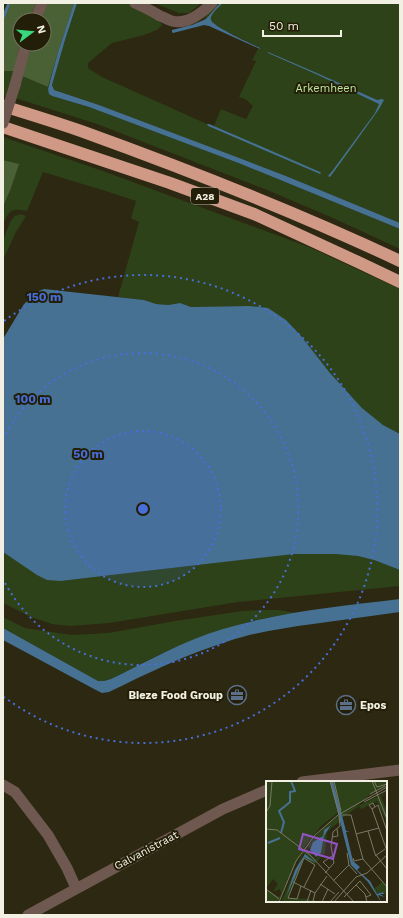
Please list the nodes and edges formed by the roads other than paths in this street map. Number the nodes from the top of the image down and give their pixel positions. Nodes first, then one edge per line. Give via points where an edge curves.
1 (135, 3) edge
2 (212, 3) edge
3 (24, 52) edge
4 (3, 106) edge
5 (3, 123) edge
6 (3, 126) edge
7 (400, 262) edge
8 (400, 282) edge
9 (400, 770) edge
10 (310, 781) edge
11 (3, 785) edge
12 (266, 790) edge
13 (76, 888) junction
14 (28, 915) edge

1 - 2 street via 171,21 179,22 197,16
3 - 5 street, bridge
4 - 7 highway, A28 via 80,131 184,170 275,206
6 - 8 highway, A28 via 254,214
9 - 10 street
11 - 13 street via 15,792 48,835
12 - 13 street, Galvanistraat via 223,808
13 - 14 street, Galvanistraat

